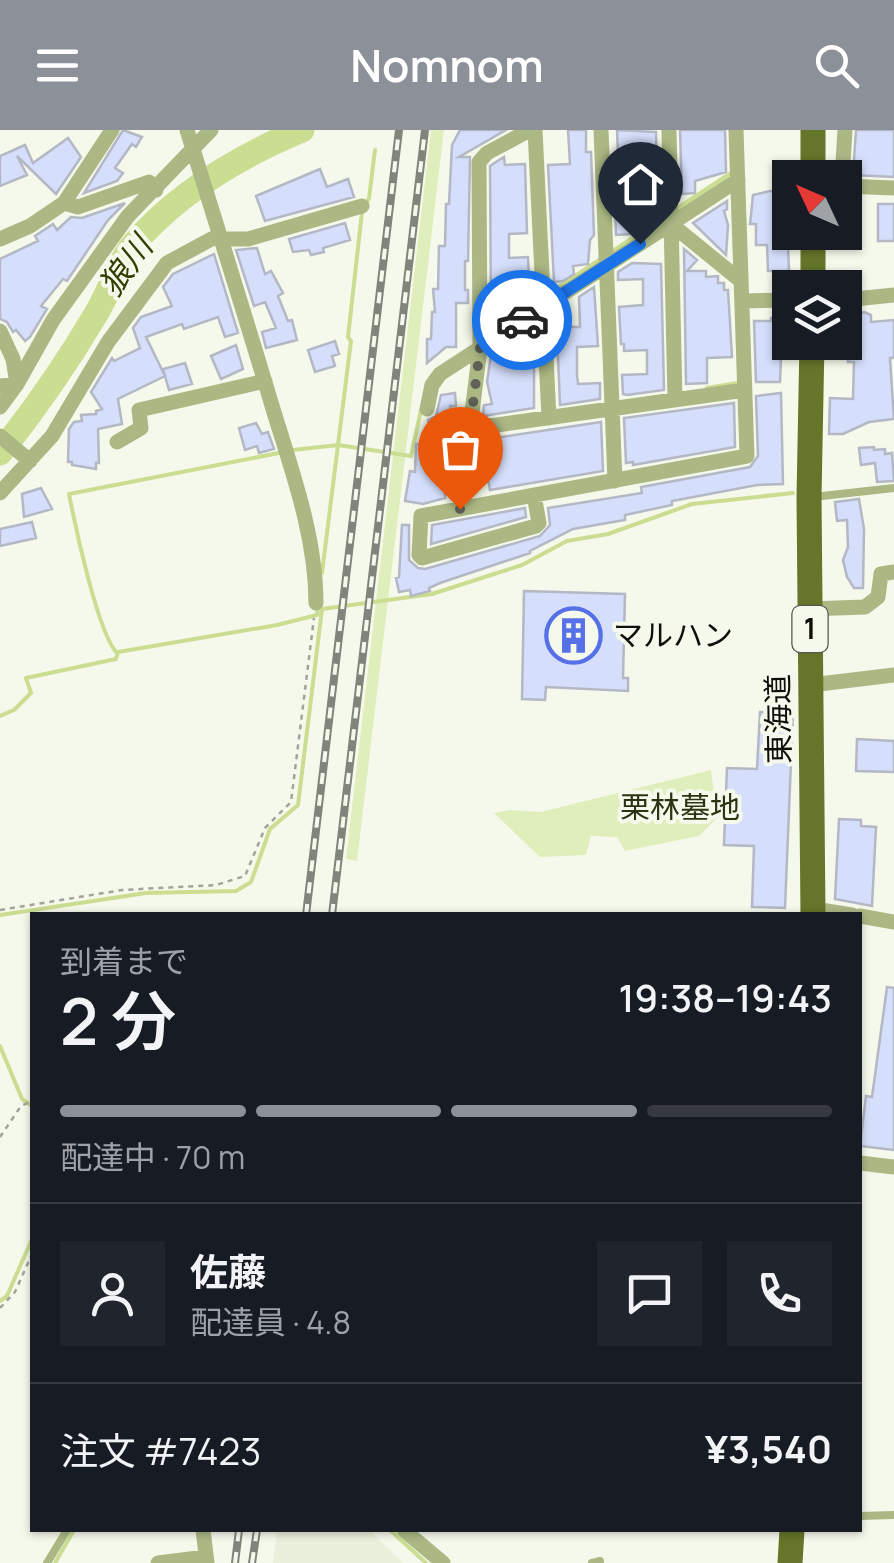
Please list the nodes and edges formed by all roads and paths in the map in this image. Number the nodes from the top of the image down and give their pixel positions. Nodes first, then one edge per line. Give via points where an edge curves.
1 (112, 130) edge
2 (187, 130) edge
3 (211, 130) edge
4 (533, 130) edge
5 (602, 130) edge
6 (669, 130) edge
7 (736, 130) edge
8 (813, 130) edge
9 (845, 130) edge
10 (192, 148) junction
11 (813, 160) edge
12 (843, 160) edge
13 (738, 180) junction
14 (862, 187) edge
15 (894, 188) edge
16 (156, 190) junction
17 (64, 204) junction
18 (362, 206) dead end
19 (672, 224) junction
20 (218, 238) junction
21 (0, 240) edge
22 (608, 265) junction
23 (742, 282) junction
24 (894, 296) edge
25 (862, 299) edge
26 (742, 300) junction
27 (772, 300) edge
28 (544, 307) junction
29 (0, 331) edge
30 (480, 348) junction
31 (812, 360) edge
32 (265, 381) junction
33 (18, 384) junction
34 (0, 386) edge
35 (745, 390) junction
36 (675, 400) junction
37 (0, 407) edge
38 (427, 409) dead end
39 (612, 409) junction
40 (549, 418) junction
41 (468, 429) junction
42 (0, 436) edge
43 (117, 442) dead end
44 (28, 459) junction
45 (615, 480) junction
46 (894, 488) edge
47 (0, 493) edge
48 (534, 495) junction
49 (809, 497) junction
50 (460, 509) junction
51 (894, 572) edge
52 (316, 603) joint
53 (809, 608) junction
54 (894, 675) edge
55 (811, 685) junction
56 (0, 910) edge
57 (813, 912) edge
58 (862, 916) edge
59 (894, 922) edge
60 (30, 1102) edge
61 (0, 1136) edge
62 (862, 1163) edge
63 (894, 1167) edge
64 (30, 1258) edge
65 (0, 1308) edge
66 (894, 1515) edge
67 (862, 1516) edge
68 (65, 1532) edge
69 (204, 1532) edge
70 (406, 1532) edge
71 (792, 1532) edge
72 (206, 1560) edge
73 (48, 1563) edge
74 (158, 1563) edge
75 (443, 1563) edge
76 (790, 1563) edge

1 - 17 street
2 - 10 street
3 - 10 street
4 - 28 street
4 - 30 street via 479,162
5 - 22 street
6 - 19 street
7 - 13 street
8 - 11 highway
9 - 12 street
10 - 16 street
10 - 20 street
13 - 19 street
13 - 23 street
14 - 15 street
16 - 17 street via 149,182 78,207
16 - 33 street via 128,216 53,320
17 - 21 street
18 - 20 street via 248,239
19 - 22 street
19 - 23 street
19 - 36 street
20 - 32 street
20 - 44 street via 167,263 108,342 52,436
22 - 28 street
22 - 39 street
23 - 26 street
24 - 25 street
26 - 27 street
26 - 35 street
28 - 30 street
28 - 40 street
29 - 33 street
30 - 38 street via 435,379
30 - 41 street
31 - 49 highway, 東海道 / 1
32 - 43 street via 140,410 140,428
32 - 52 street via 302,510
33 - 34 street
33 - 37 street
35 - 36 street
35 - 45 street via 747,456
36 - 39 street
39 - 40 street
39 - 45 street
40 - 41 street
41 - 50 street
42 - 44 street
44 - 47 street
45 - 48 street
46 - 49 lane
48 - 50 street
48 - 50 street via 536,526 422,558 421,516
49 - 53 highway, 東海道 / 1
51 - 53 street via 881,574 878,597 865,607
52 - 56 path via 291,802 265,828 245,876
53 - 55 highway, 東海道 / 1
54 - 55 street
55 - 57 highway, 東海道 / 1
58 - 59 street
60 - 61 path
62 - 63 street
64 - 65 path
66 - 67 lane
68 - 73 lane
69 - 72 street
70 - 75 street
71 - 76 highway
72 - 74 street

